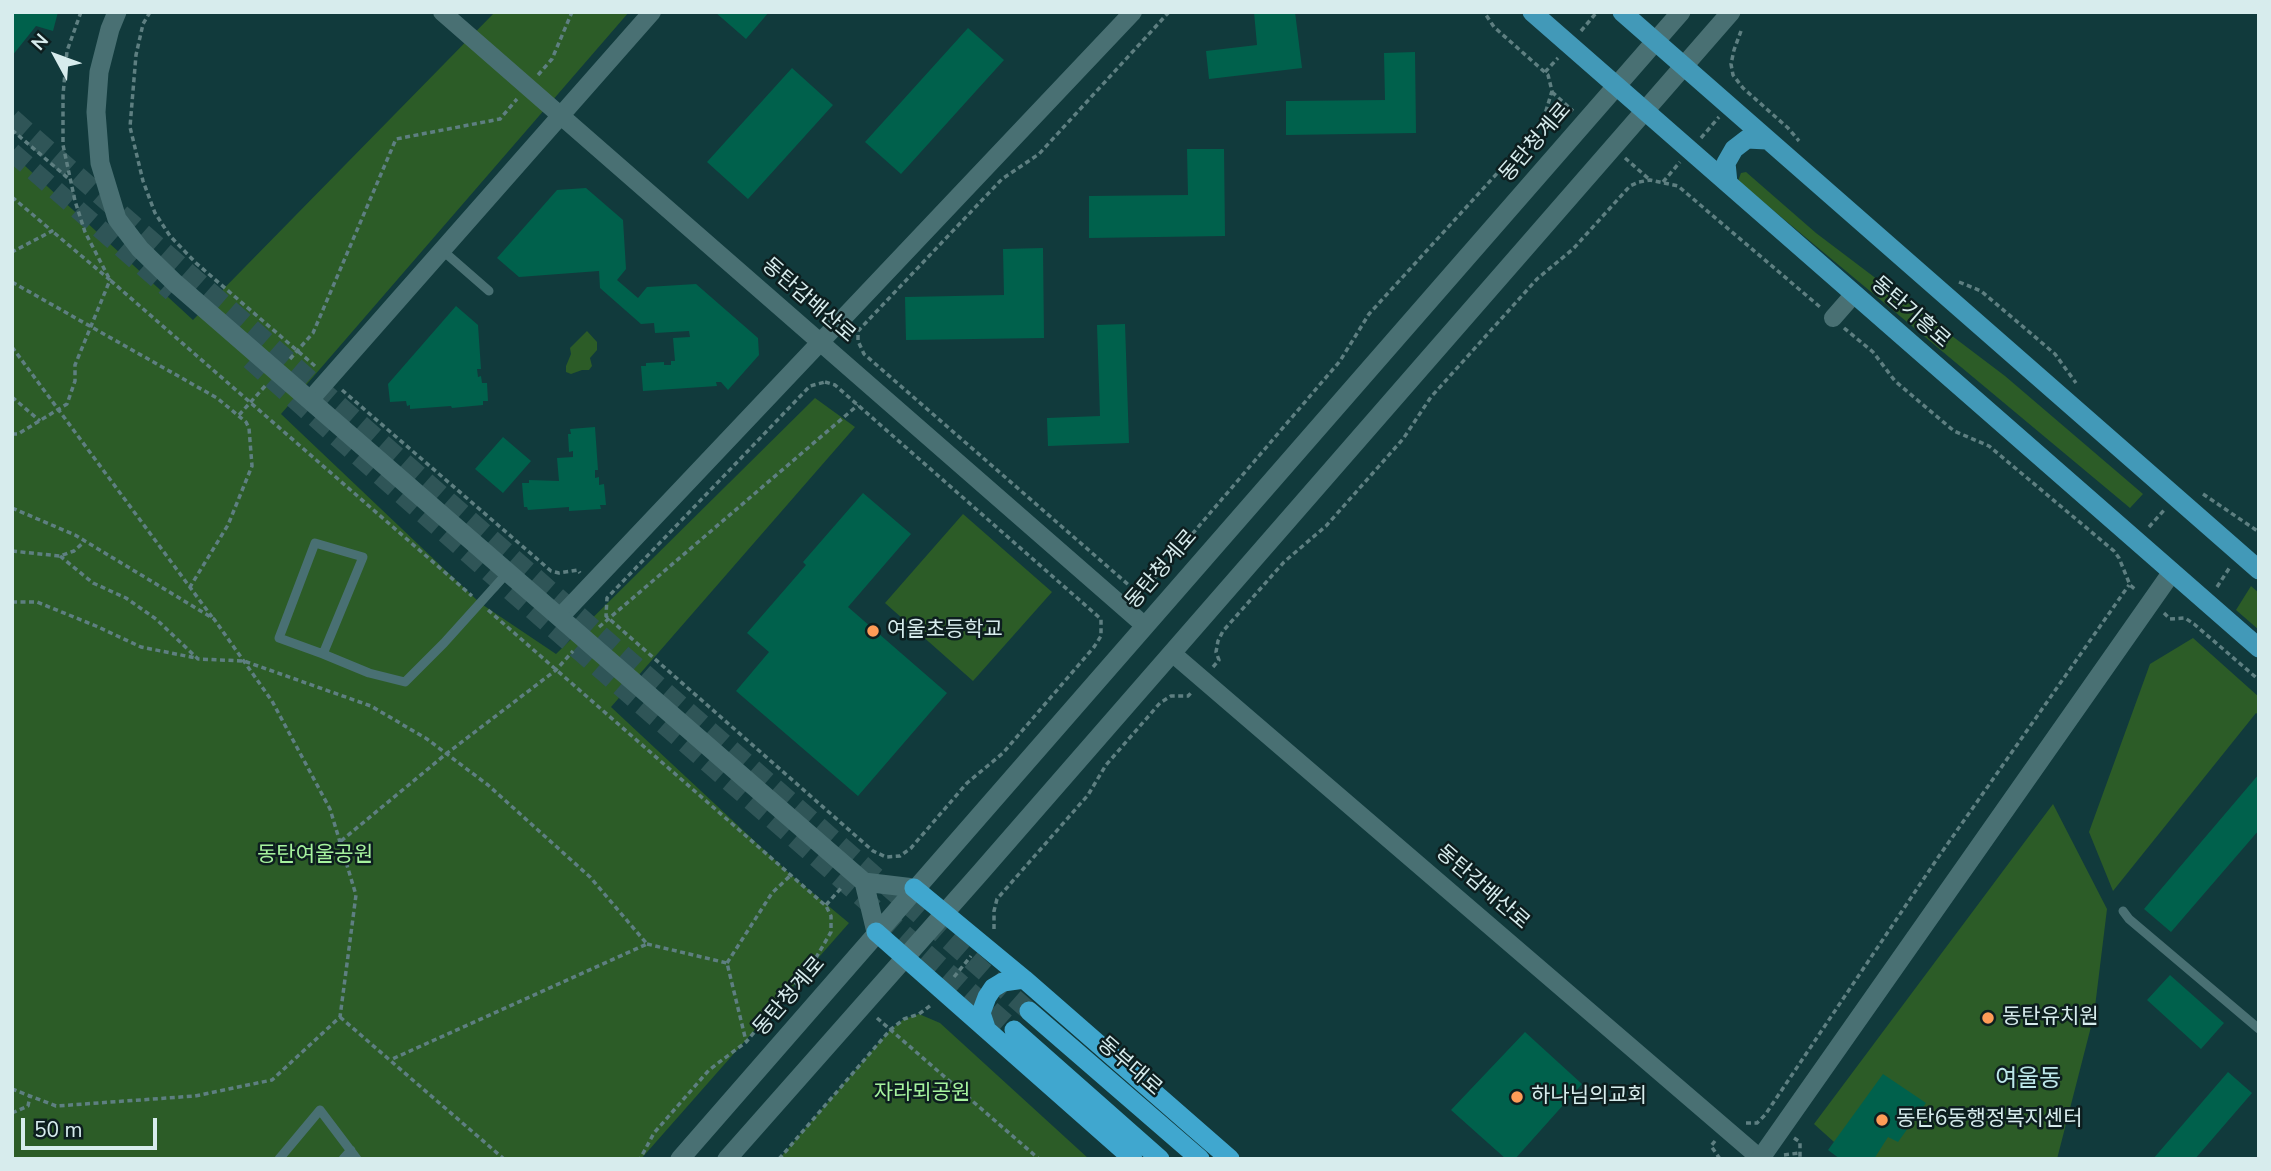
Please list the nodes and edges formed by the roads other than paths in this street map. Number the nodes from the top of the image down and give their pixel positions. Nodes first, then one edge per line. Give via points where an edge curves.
1 (117, 12) edge
2 (442, 12) edge
3 (652, 12) edge
4 (1133, 12) edge
5 (1532, 12) edge
6 (1622, 12) edge
7 (1681, 12) edge
8 (1738, 17) edge
9 (1655, 42) junction
10 (1684, 66) junction
11 (1616, 86) junction
12 (1645, 111) junction
13 (561, 116) junction
14 (1767, 140) junction
15 (1728, 183) junction
16 (442, 250) junction
17 (489, 291) dead end
18 (1854, 294) junction
19 (1833, 318) road end
20 (820, 341) junction
21 (310, 400) junction
22 (2259, 570) edge
23 (508, 572) junction
24 (2172, 572) junction
25 (560, 617) junction
26 (1144, 625) junction
27 (2259, 648) edge
28 (1172, 653) junction
29 (323, 654) junction
30 (864, 882) junction
31 (914, 888) junction
32 (2123, 911) dead end
33 (944, 914) junction
34 (876, 932) junction
35 (906, 957) junction
36 (1024, 979) junction
37 (1029, 1010) tunnel mouth
38 (986, 1028) junction
39 (2259, 1029) edge
40 (1014, 1030) tunnel mouth
41 (351, 1150) junction
42 (279, 1159) edge
43 (343, 1159) edge
44 (357, 1159) edge
45 (680, 1159) edge
46 (727, 1159) edge
47 (1133, 1159) edge
48 (1160, 1159) edge
49 (1200, 1159) edge
50 (1230, 1159) edge
51 (1760, 1159) edge

1 - 21 street via 99,72 96,112 100,163 117,219 140,249
2 - 13 street, 동탄감배산로
3 - 13 street
4 - 20 street
5 - 11 main road, 동탄기흥로
6 - 9 main road, 동탄기흥로
7 - 9 street, 동탄청계로
8 - 10 street
9 - 10 main road, 동탄기흥로
9 - 11 street, 동탄청계로
10 - 12 street
10 - 14 main road, 동탄기흥로
11 - 12 main road, 동탄기흥로
11 - 26 street, 동탄청계로
12 - 15 main road, 동탄기흥로
12 - 28 street
13 - 16 street
13 - 20 street, 동탄감배산로
14 - 15 main road via 1747,139 1734,149 1726,163
14 - 22 main road, 동탄기흥로
15 - 18 main road, 동탄기흥로
16 - 17 lane
16 - 21 street
18 - 19 street
18 - 24 main road, 동탄기흥로
20 - 25 street
20 - 26 street, 동탄감배산로
21 - 23 street
23 - 25 street
23 - 29 lane via 405,682
24 - 27 main road, 동탄기흥로
24 - 51 street
25 - 30 street
26 - 31 street, 동탄청계로
28 - 33 street
28 - 51 street, 동탄감배산로
29 - 29 lane via 363,557 315,543 279,638
30 - 31 street
30 - 34 street
31 - 33 highway
31 - 34 street, 동탄청계로
32 - 39 lane
33 - 35 street
33 - 36 highway
34 - 35 highway
34 - 45 street, 동탄청계로
35 - 38 highway
35 - 46 street
36 - 38 highway via 993,988 981,1013
36 - 50 highway
37 - 49 highway, 동부대로
38 - 47 highway
40 - 48 highway
41 - 42 lane via 320,1110
41 - 43 lane
41 - 44 lane

